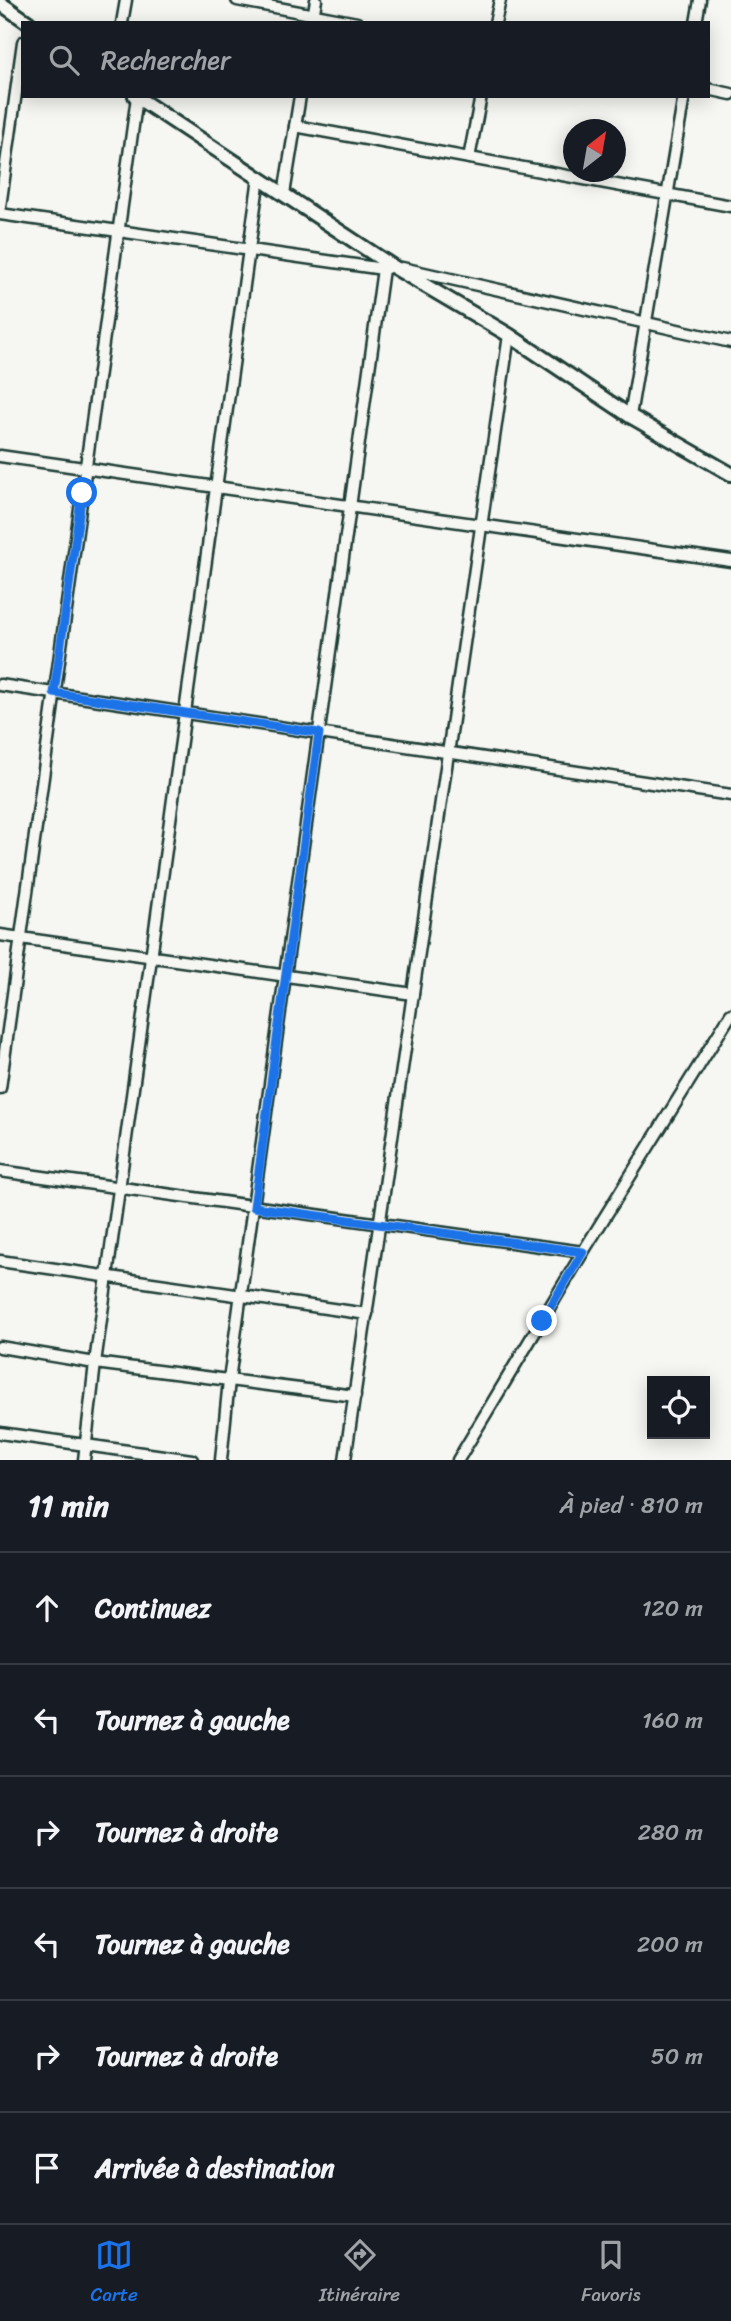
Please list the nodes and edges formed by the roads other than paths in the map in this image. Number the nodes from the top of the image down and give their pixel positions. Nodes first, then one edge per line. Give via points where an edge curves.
1 (126, 0) edge
2 (237, 0) edge
3 (316, 0) edge
4 (500, 0) edge
5 (699, 0) edge
6 (0, 3) edge
7 (313, 19) edge
8 (26, 21) edge
9 (122, 21) edge
10 (335, 21) edge
11 (495, 21) edge
12 (696, 21) edge
13 (21, 57) edge
14 (710, 89) edge
15 (731, 94) edge
16 (136, 98) edge
17 (138, 98) edge
18 (300, 98) edge
19 (481, 98) edge
20 (684, 98) edge
21 (295, 126) junction
22 (469, 158) junction
23 (259, 177) junction
24 (284, 194) junction
25 (667, 194) junction
26 (731, 206) edge
27 (0, 207) edge
28 (0, 214) edge
29 (118, 231) junction
30 (249, 250) junction
31 (388, 267) junction
32 (646, 323) junction
33 (509, 335) junction
34 (731, 342) edge
35 (630, 416) junction
36 (0, 456) edge
37 (86, 468) junction
38 (731, 474) edge
39 (217, 487) junction
40 (350, 506) junction
41 (482, 525) junction
42 (731, 561) edge
43 (0, 685) edge
44 (54, 693) junction
45 (185, 713) junction
46 (319, 733) junction
47 (449, 752) junction
48 (731, 795) edge
49 (0, 935) edge
50 (21, 938) junction
51 (152, 957) junction
52 (285, 976) junction
53 (413, 994) junction
54 (731, 1014) edge
55 (0, 1088) edge
56 (0, 1171) edge
57 (120, 1188) junction
58 (254, 1207) junction
59 (380, 1224) junction
60 (583, 1252) junction
61 (0, 1261) edge
62 (107, 1276) junction
63 (241, 1295) junction
64 (367, 1314) junction
65 (0, 1347) edge
66 (95, 1363) junction
67 (229, 1380) junction
68 (355, 1396) junction
69 (0, 1433) edge
70 (87, 1445) junction
71 (85, 1460) edge
72 (192, 1460) edge
73 (221, 1460) edge
74 (345, 1460) edge
75 (458, 1460) edge

1 - 9 street
2 - 7 street
3 - 7 street
4 - 11 street
5 - 12 street
6 - 8 street
7 - 10 street
13 - 27 street
14 - 15 street
16 - 29 street
17 - 23 street
18 - 21 street
19 - 22 street
20 - 25 street
21 - 22 street
21 - 24 street
22 - 25 street
23 - 24 street
23 - 30 street
24 - 31 street
25 - 26 street
25 - 32 street
28 - 29 street
29 - 30 street
29 - 37 street
30 - 31 street
30 - 39 street
31 - 32 street
31 - 33 street
31 - 40 street
32 - 34 street
32 - 35 street
33 - 35 street
33 - 41 street
35 - 38 street
36 - 37 street
37 - 39 street
37 - 44 street
39 - 40 street
39 - 45 street
40 - 41 street
40 - 46 street
41 - 42 street
41 - 47 street
43 - 44 street
44 - 45 street
44 - 50 street
45 - 46 street
45 - 51 street
46 - 47 street
46 - 52 street
47 - 48 street
47 - 53 street
49 - 50 street
50 - 51 street
50 - 55 street
51 - 52 street
51 - 57 street
52 - 53 street
52 - 58 street
53 - 59 street
54 - 60 street
56 - 57 street
57 - 58 street
57 - 62 street
58 - 59 street
58 - 63 street
59 - 60 street
59 - 64 street
60 - 75 street
61 - 62 street
62 - 63 street
62 - 66 street
63 - 64 street
63 - 67 street
64 - 68 street
65 - 66 street
66 - 67 street
66 - 70 street
67 - 68 street
67 - 73 street
68 - 74 street
69 - 70 street
70 - 71 street
70 - 72 street

